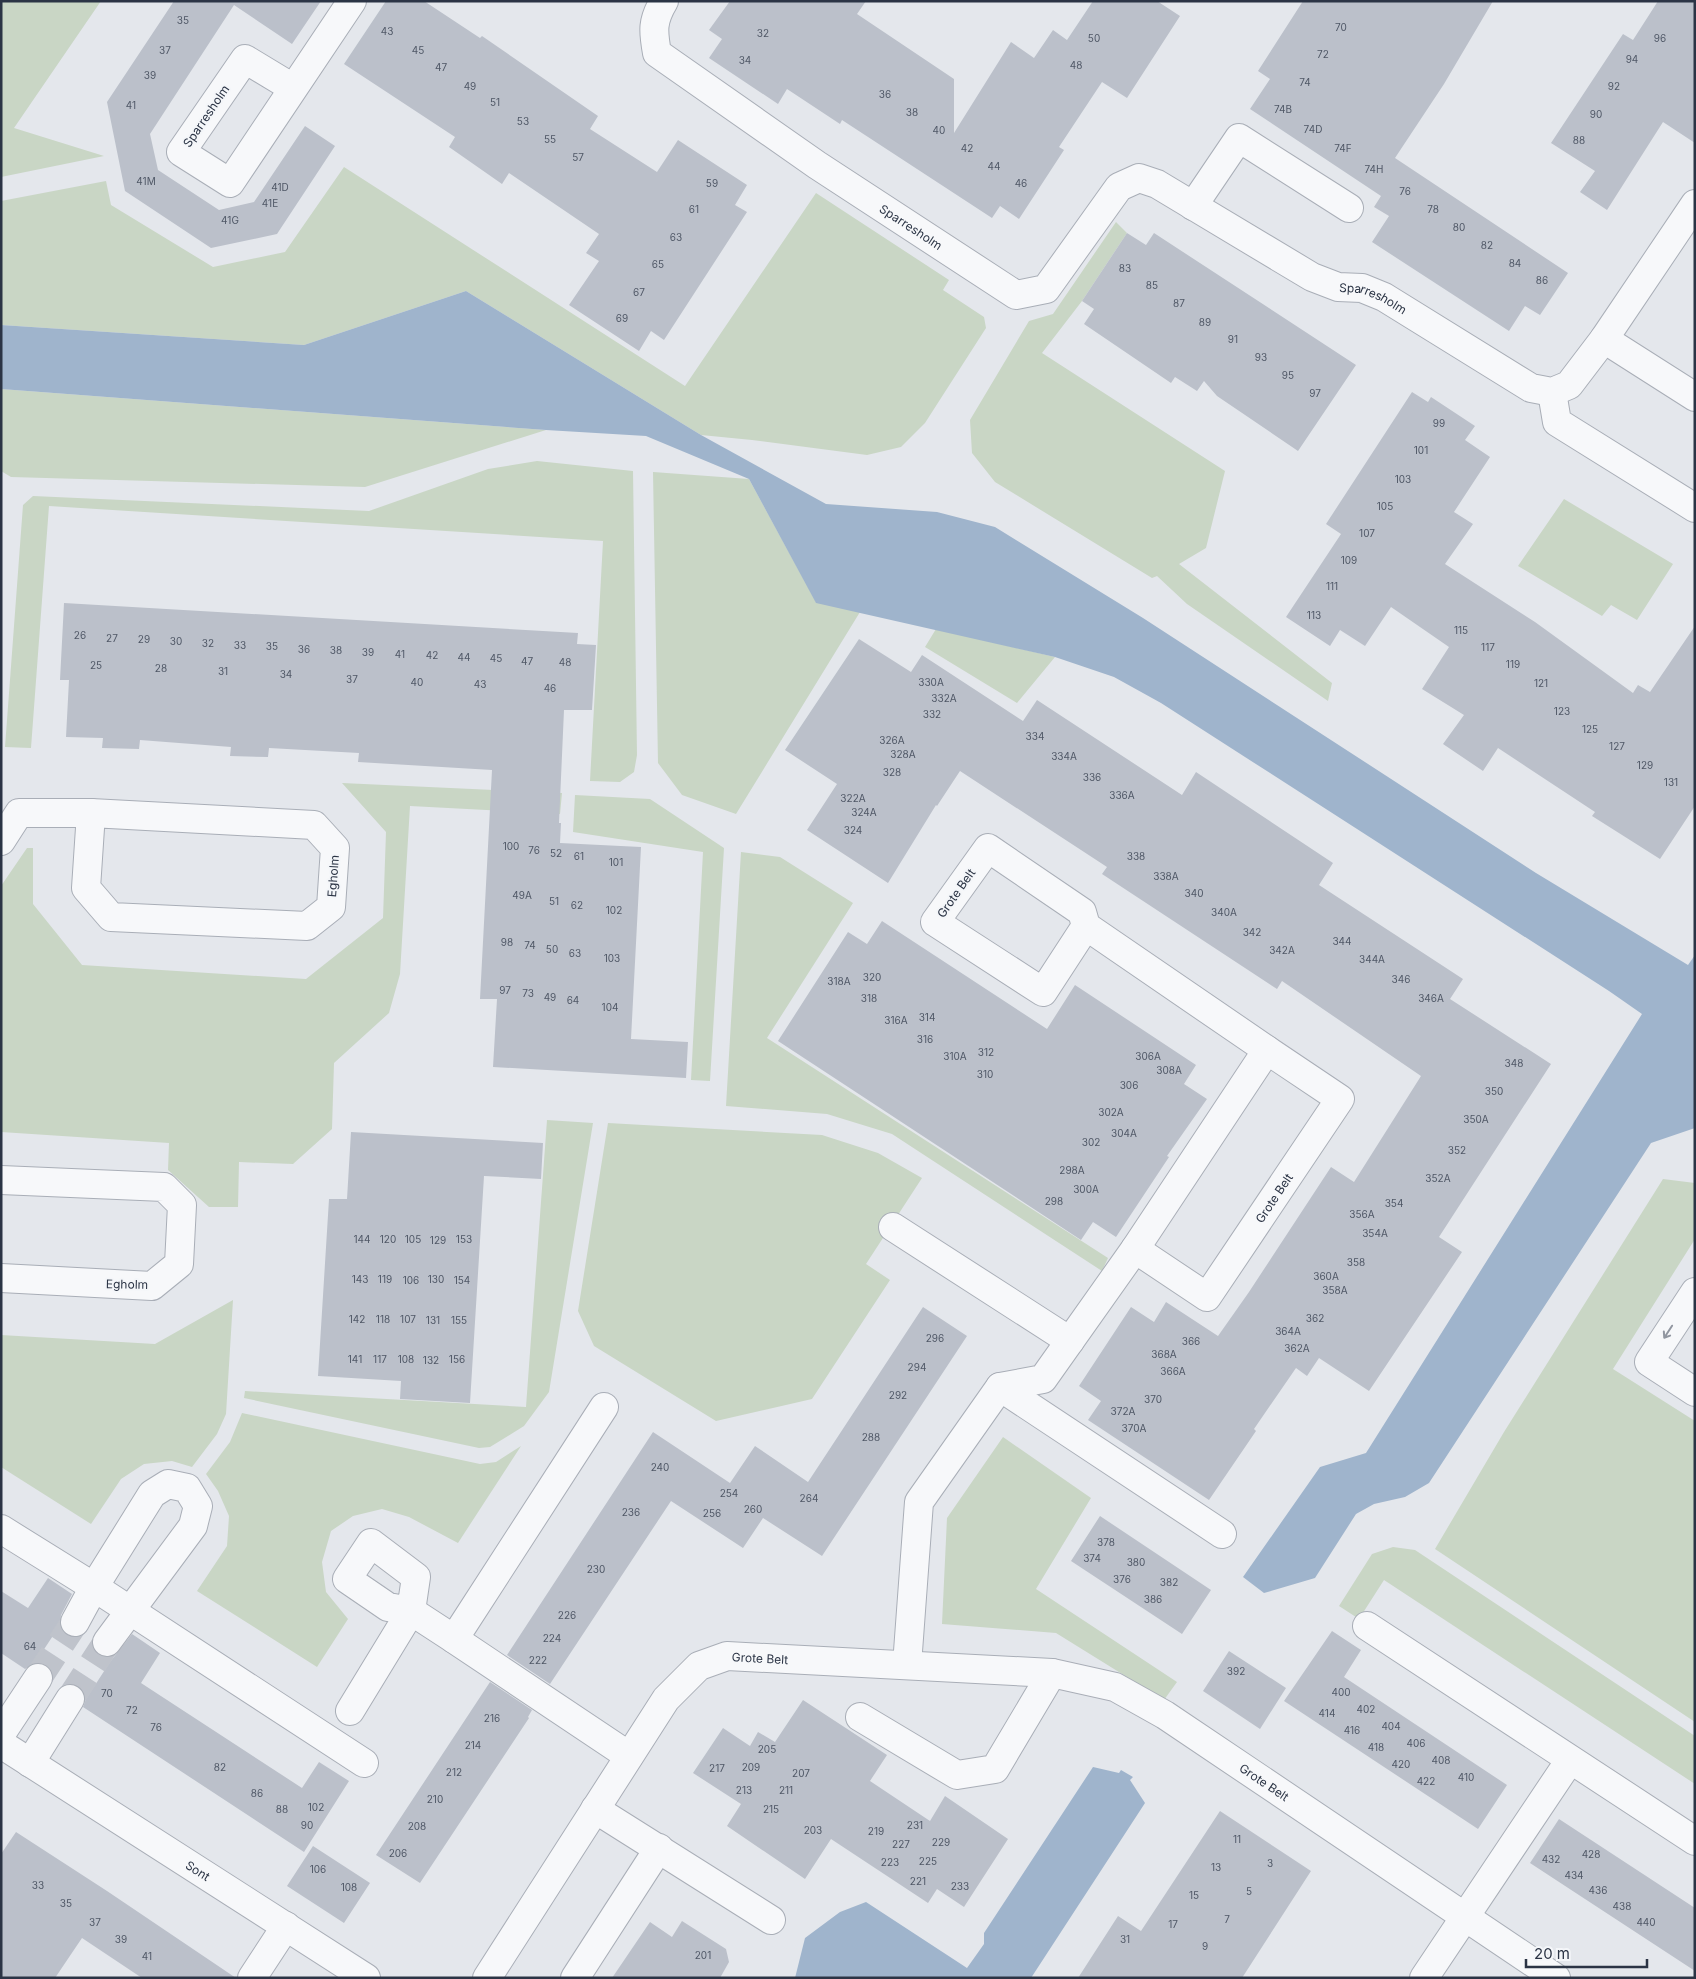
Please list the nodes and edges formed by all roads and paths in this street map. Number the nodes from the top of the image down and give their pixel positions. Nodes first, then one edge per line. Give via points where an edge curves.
1 (352, 1) edge
2 (664, 1) edge
3 (293, 88) dead end
4 (1695, 204) edge
5 (1193, 206) junction
6 (1349, 208) dead end
7 (1604, 339) junction
8 (1552, 392) junction
9 (1695, 397) edge
10 (1695, 508) edge
11 (91, 812) junction
12 (1, 841) edge
13 (1086, 926) junction
14 (1267, 1050) junction
15 (1, 1180) edge
16 (893, 1227) dead end
17 (1135, 1248) junction
18 (1, 1278) edge
19 (1695, 1292) edge
20 (1070, 1341) junction
21 (1000, 1387) junction
22 (1695, 1392) edge
23 (604, 1407) dead end
24 (1, 1530) edge
25 (1222, 1534) dead end
26 (94, 1587) junction
27 (129, 1612) junction
28 (75, 1622) tunnel mouth
29 (1367, 1626) dead end
30 (454, 1639) junction
31 (107, 1642) tunnel mouth
32 (907, 1665) junction
33 (1052, 1673) junction
34 (38, 1678) tunnel mouth
35 (70, 1699) tunnel mouth
36 (350, 1711) dead end
37 (860, 1717) dead end
38 (1, 1734) edge
39 (1, 1744) edge
40 (629, 1756) junction
41 (1570, 1760) junction
42 (30, 1763) junction
43 (364, 1763) dead end
44 (595, 1809) junction
45 (1695, 1841) edge
46 (659, 1848) junction
47 (1466, 1916) junction
48 (771, 1920) dead end
49 (286, 1926) junction
50 (252, 1978) edge
51 (366, 1978) edge
52 (487, 1978) edge
53 (575, 1978) edge
54 (1424, 1978) edge
55 (1556, 1978) edge

1 - 3 street
2 - 5 street, Sparresholm via 657,12 653,31 657,53 817,165 1016,295 1046,289 1119,187 1139,178 1157,184
4 - 7 street
5 - 6 street via 1239,138
5 - 8 street, Sparresholm via 1312,277 1338,287 1362,288 1384,297 1531,388
7 - 8 street via 1569,385
7 - 9 street
8 - 10 street via 1557,422
11 - 11 street, Egholm via 86,888 111,917 307,926 331,907 335,848 314,825
11 - 12 street, Egholm via 19,813
13 - 13 street, Grote Belt via 1082,912 988,848 935,922 1043,992
13 - 14 street, Grote Belt
14 - 17 street
14 - 17 street, Grote Belt via 1340,1099 1206,1297
15 - 18 street, Egholm via 164,1187 182,1205 179,1264 152,1286
16 - 20 street
17 - 20 street
19 -> 22 street via 1649,1362
20 - 21 street via 1044,1379
21 - 25 street
21 - 32 street via 919,1502
23 - 30 street
24 - 26 street
26 - 27 street
26 - 27 street via 152,1494 168,1484 187,1488 198,1506 193,1526
26 - 28 street
27 - 31 street
27 - 43 street
29 - 41 street
30 - 36 street via 411,1610
30 - 40 street
32 - 33 street, Grote Belt
32 - 40 street, Grote Belt via 727,1656 699,1666 666,1699
33 - 37 street via 995,1769 958,1775
33 - 47 street, Grote Belt via 1116,1687 1165,1715
34 - 38 street
35 - 42 street
39 - 42 street, Sont
40 - 44 street, Grote Belt
41 - 45 street
41 - 47 street
42 - 49 street, Sont
44 - 46 street
44 - 52 street, Grote Belt
46 - 48 street
46 - 53 street
47 - 54 street
47 - 55 street, Grote Belt
49 - 50 street
49 - 51 street, Sont

